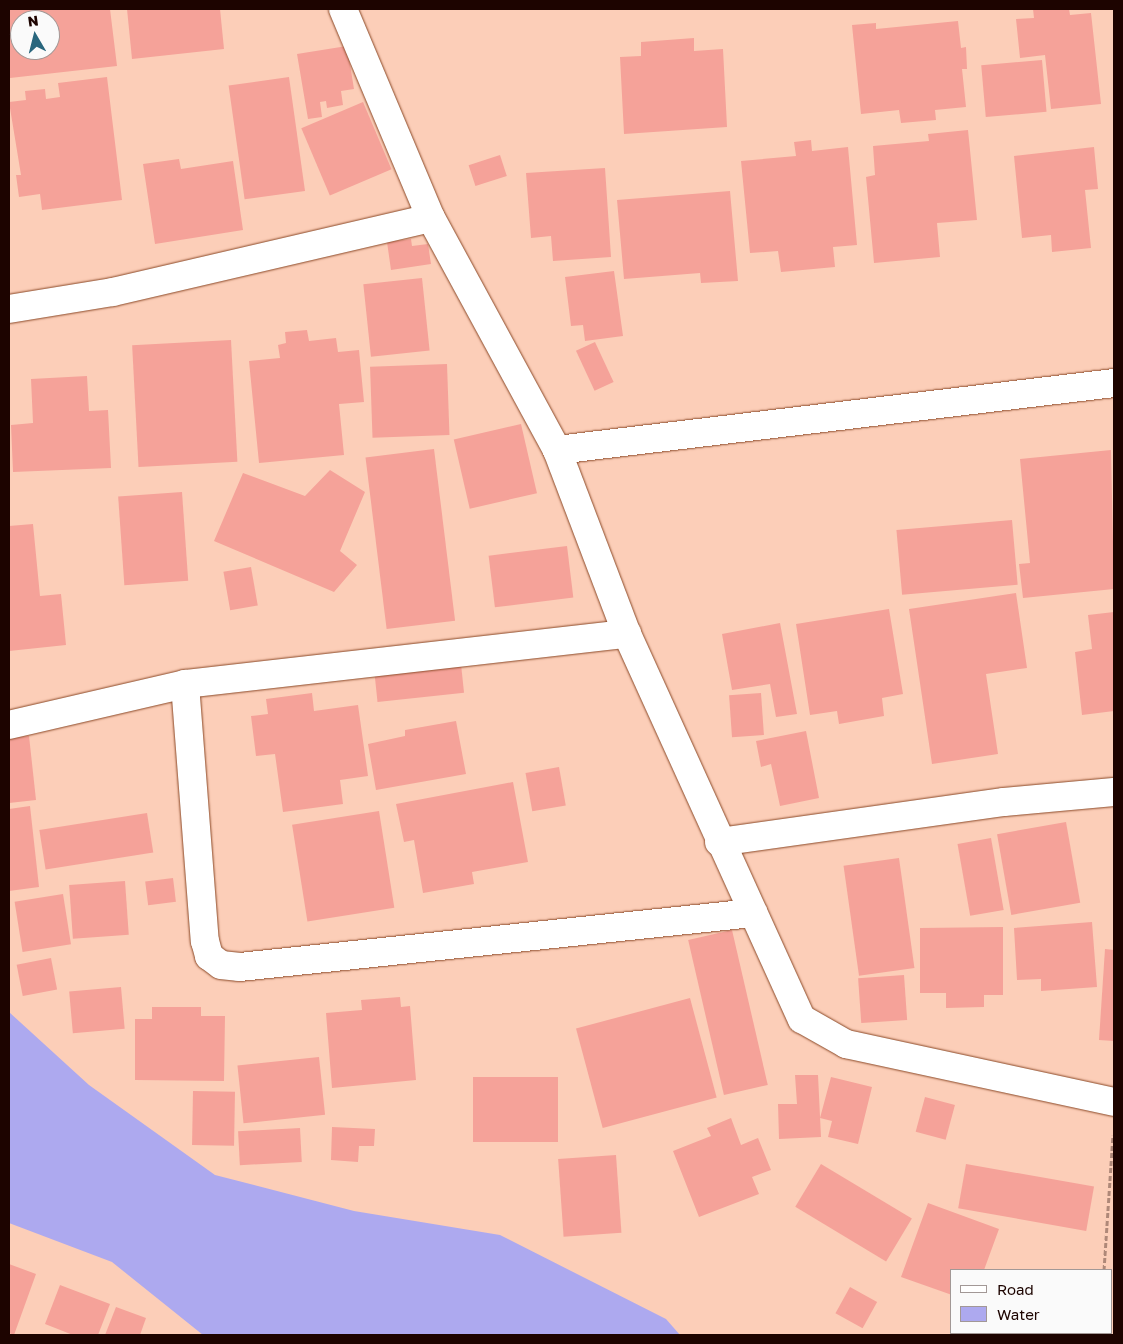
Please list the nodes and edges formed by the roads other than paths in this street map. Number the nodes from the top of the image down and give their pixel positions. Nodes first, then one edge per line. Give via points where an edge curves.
1 (342, 9) edge
2 (431, 218) junction
3 (9, 309) edge
4 (1114, 383) edge
5 (557, 450) junction
6 (628, 634) junction
7 (184, 684) junction
8 (9, 725) edge
9 (1114, 792) edge
10 (719, 842) junction
11 (753, 913) junction
12 (1114, 1102) edge

1 - 2 street
2 - 3 street via 113,292
2 - 5 street
4 - 5 street
5 - 6 street
6 - 7 street
6 - 10 street
7 - 8 street
7 - 11 street via 205,941 209,956 221,964 240,967
9 - 10 street via 1004,802
10 - 11 street
11 - 12 street via 790,998 802,1019 820,1032 846,1044

